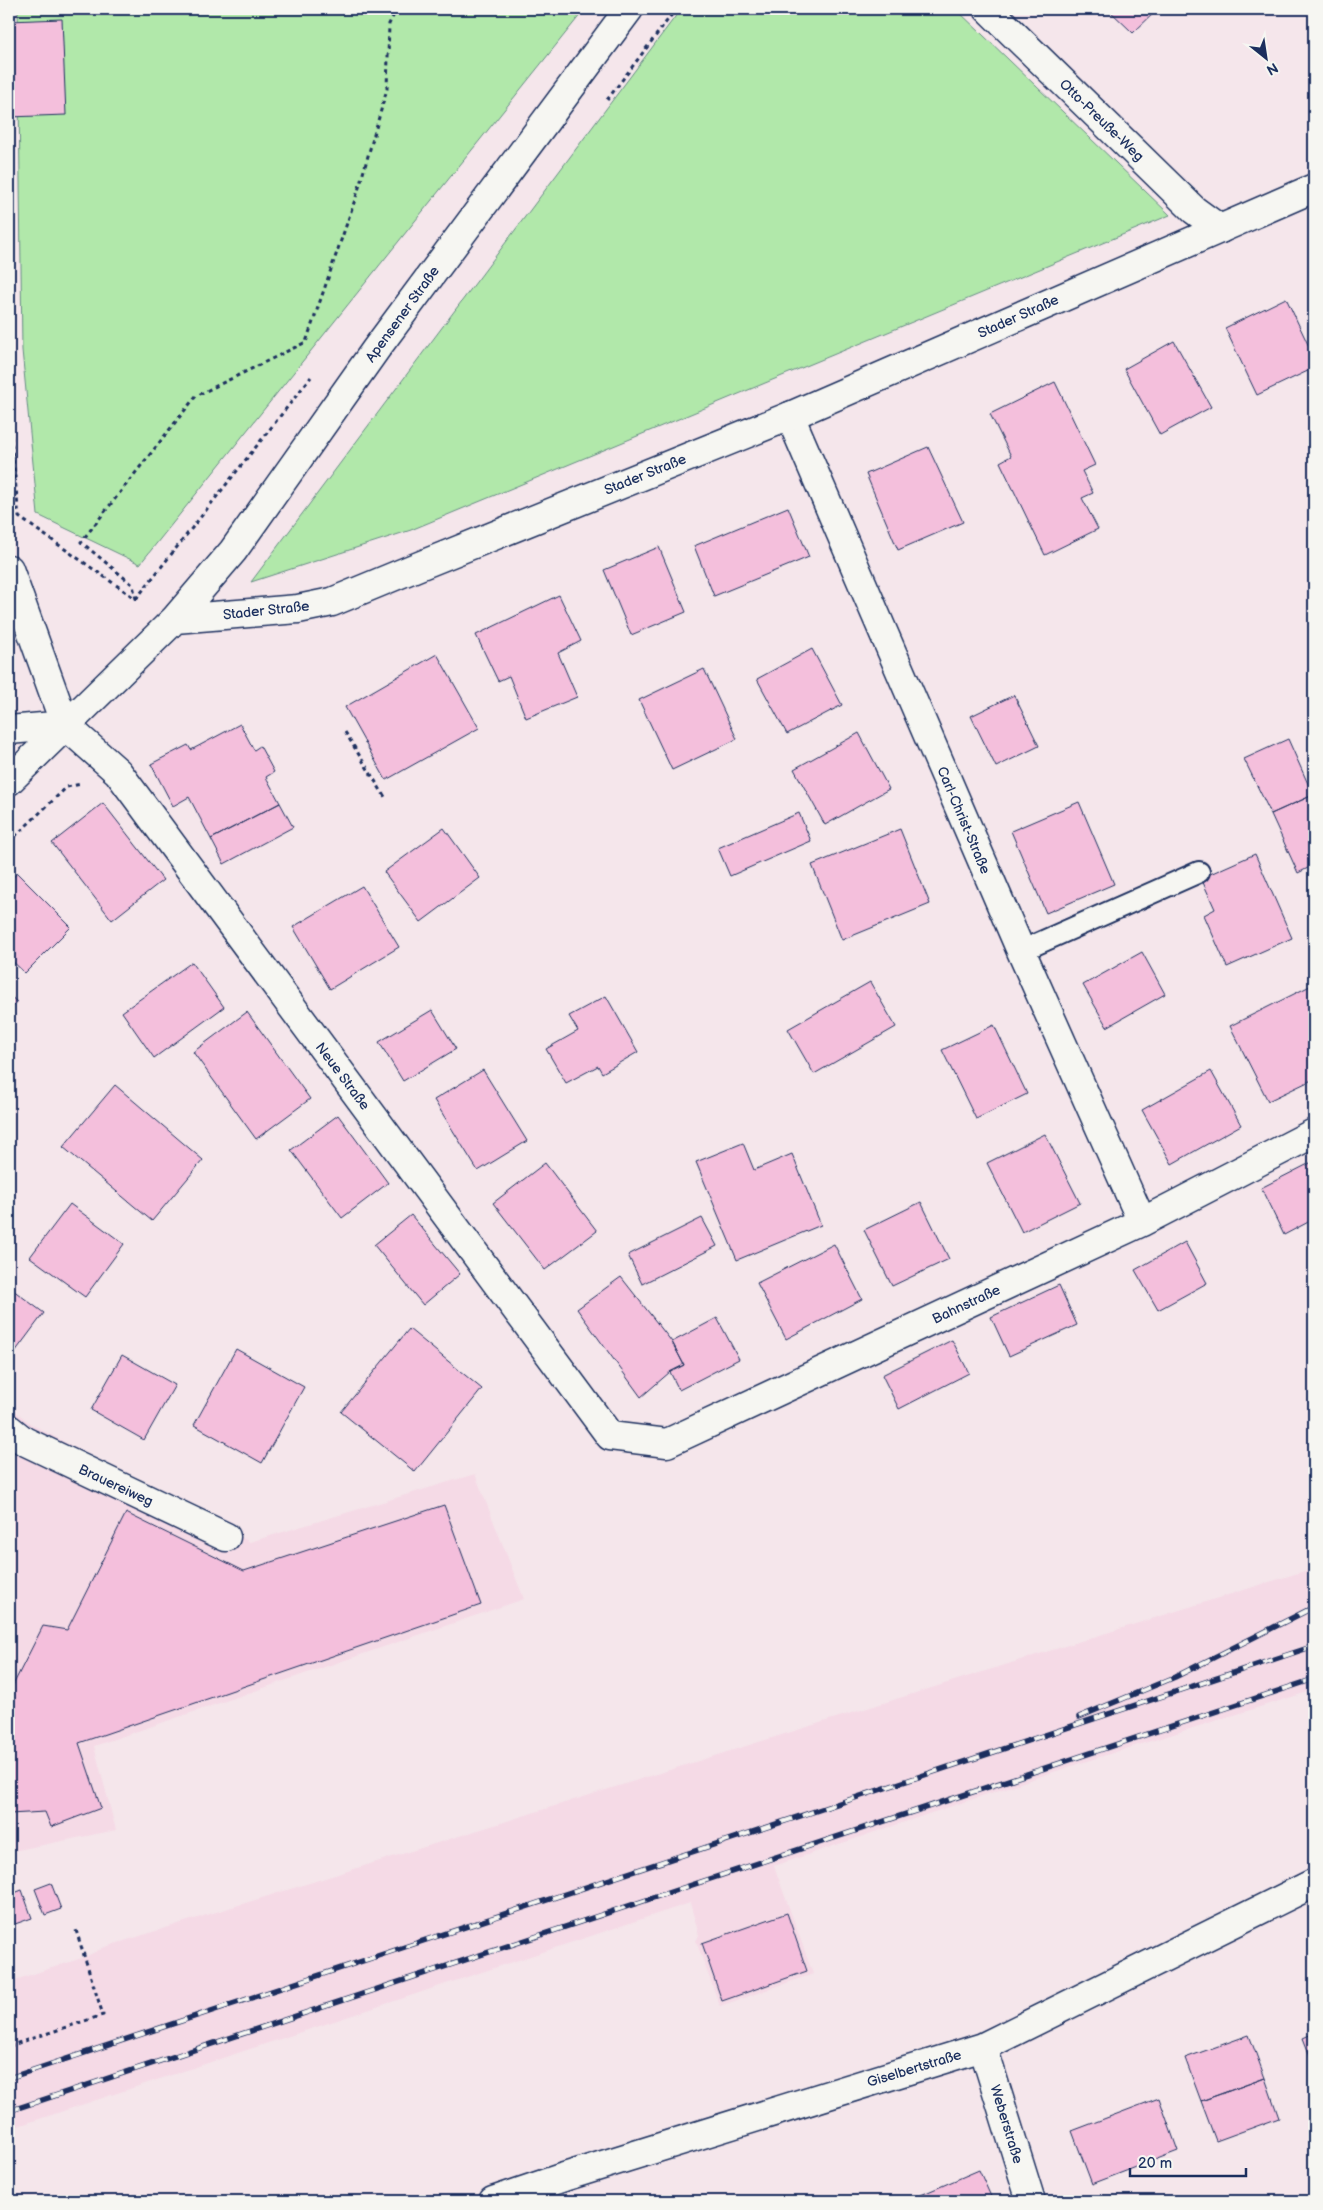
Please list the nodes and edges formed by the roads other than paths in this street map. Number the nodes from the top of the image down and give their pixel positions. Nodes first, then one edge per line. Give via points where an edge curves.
1 (629, 9) edge
2 (988, 9) edge
3 (1314, 188) edge
4 (1220, 228) junction
5 (790, 416) junction
6 (9, 569) edge
7 (176, 619) junction
8 (65, 725) junction
9 (9, 730) edge
10 (9, 781) edge
11 (1199, 872) dead end
12 (1020, 951) junction
13 (1314, 1133) edge
14 (1142, 1222) junction
15 (9, 1429) edge
16 (610, 1436) joint
17 (226, 1537) dead end
18 (1314, 1883) edge
19 (983, 2047) junction
20 (493, 2201) edge
21 (1031, 2201) edge

1 - 7 street, Apensener Straße via 376,349 233,551
2 - 4 street, Otto-Preuße-Weg via 1194,210
3 - 4 street, Stader Straße
4 - 5 street, Stader Straße
5 - 7 street, Stader Straße via 332,602 298,609
5 - 12 street, Carl-Christ-Straße
6 - 8 street
7 - 8 street
8 - 9 street
8 - 10 street
8 - 16 street, Neue Straße via 118,772
11 - 12 lane
12 - 14 street, Carl-Christ-Straße
13 - 14 street, Bahnstraße
14 - 16 street, Bahnstraße via 667,1443
15 - 17 street, Brauereiweg via 24,1441
18 - 19 street, Giselbertstraße
19 - 20 street, Giselbertstraße
19 - 21 street, Weberstraße

